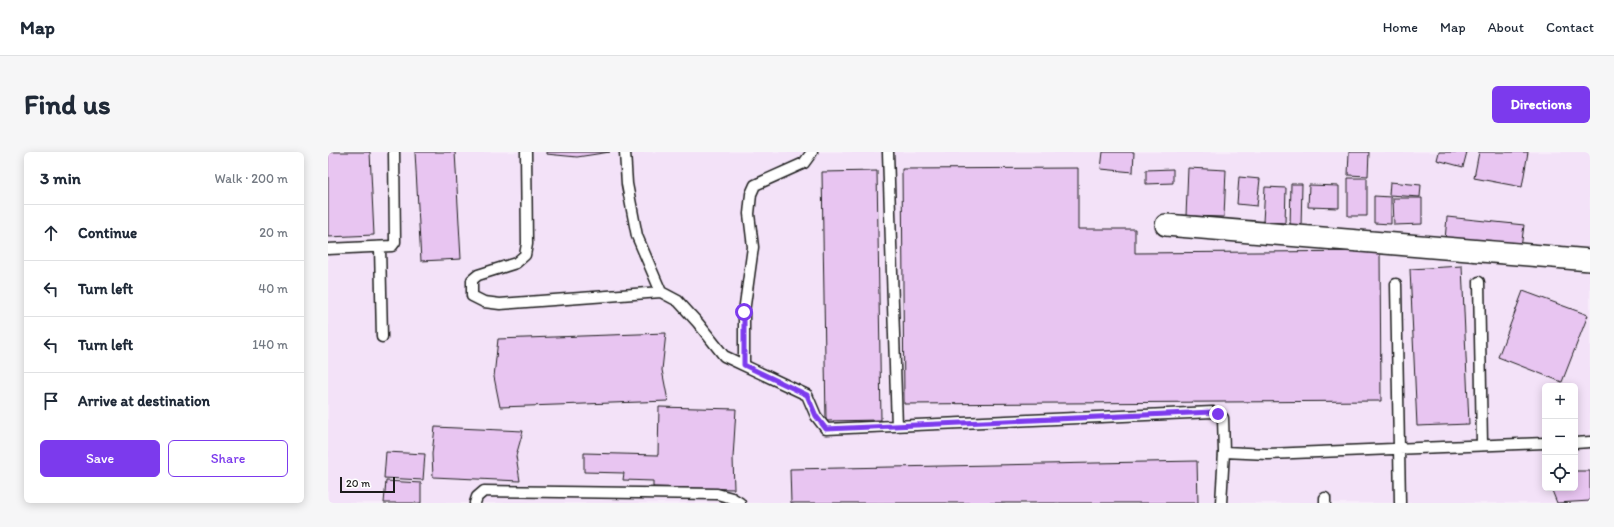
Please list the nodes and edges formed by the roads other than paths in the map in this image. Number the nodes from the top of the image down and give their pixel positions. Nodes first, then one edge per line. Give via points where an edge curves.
1 (394, 152) edge
2 (526, 152) edge
3 (625, 152) edge
4 (812, 152) edge
5 (888, 152) edge
6 (1166, 225) dead end
7 (380, 247) junction
8 (328, 248) edge
9 (1590, 260) edge
10 (1479, 282) dead end
11 (1396, 284) dead end
12 (661, 292) junction
13 (382, 337) dead end
14 (744, 365) junction
15 (897, 426) junction
16 (1590, 442) edge
17 (1542, 443) edge
18 (1578, 443) edge
19 (1482, 444) junction
20 (1398, 449) junction
21 (1224, 452) junction
22 (475, 503) edge
23 (740, 503) edge
24 (1222, 503) edge
25 (1400, 503) edge

1 - 7 lane via 396,236 392,246
2 - 12 lane via 526,255 516,263 478,275 472,280 472,296 484,302 500,304
3 - 12 lane via 627,184 637,236
4 - 14 lane via 804,163 755,185 750,194 749,214 753,247 744,312
5 - 15 lane
6 - 9 street
7 - 8 lane
7 - 13 lane
10 - 19 lane
11 - 20 lane
12 - 14 lane via 678,301 724,356
14 - 15 lane via 807,395 816,416 826,429
15 - 21 lane via 1213,412 1223,418
16 - 18 lane
17 - 19 lane
19 - 20 lane
20 - 21 lane via 1268,454
20 - 25 lane
21 - 24 lane
22 - 23 lane via 484,491 717,494

